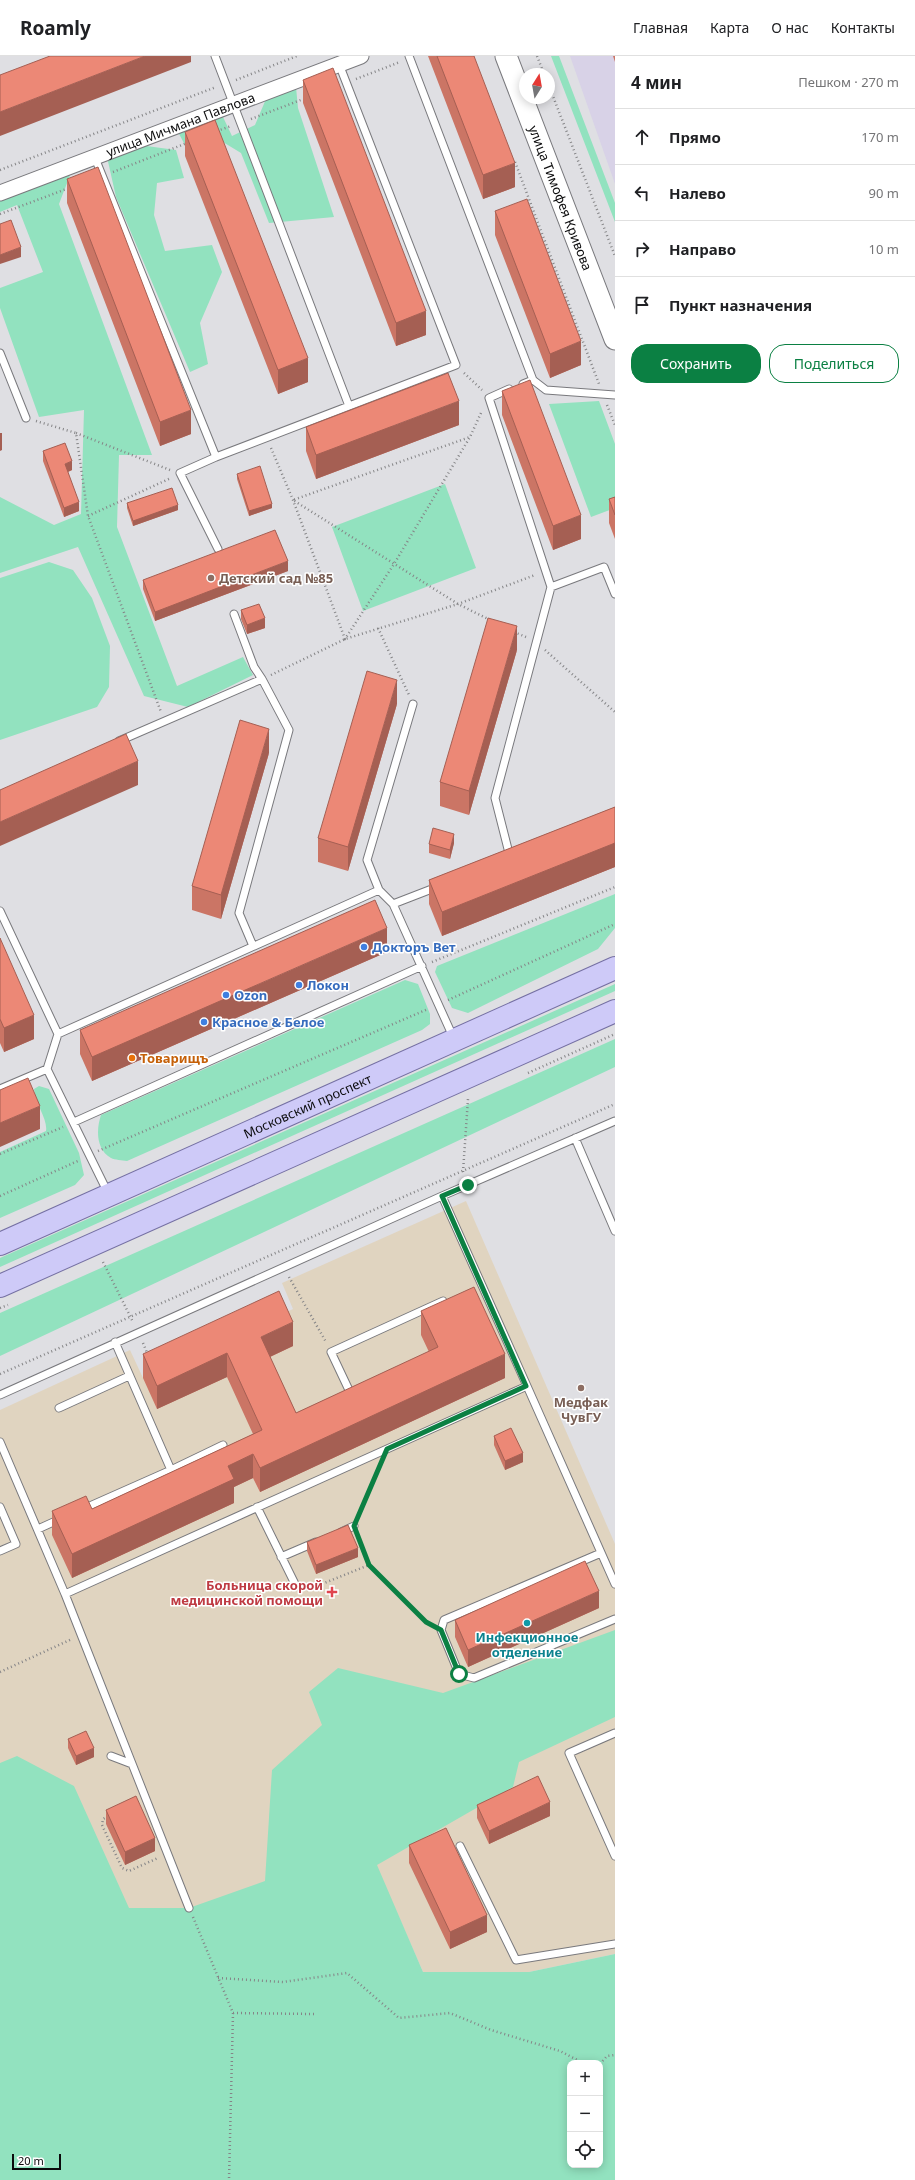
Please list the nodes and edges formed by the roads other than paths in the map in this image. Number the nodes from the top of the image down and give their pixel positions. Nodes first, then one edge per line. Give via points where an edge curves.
1 (215, 56) edge
2 (361, 56) edge
3 (506, 56) edge
4 (410, 57) edge
5 (339, 64) junction
6 (233, 104) junction
7 (95, 158) junction
8 (0, 193) edge
9 (615, 339) edge
10 (0, 353) edge
11 (533, 380) junction
12 (615, 395) edge
13 (349, 406) junction
14 (26, 418) road end
15 (216, 457) junction
16 (218, 549) dead end
17 (551, 587) junction
18 (615, 594) edge
19 (234, 614) dead end
20 (262, 679) junction
21 (413, 704) road end
22 (114, 743) edge
23 (510, 857) edge
24 (446, 883) edge
25 (379, 890) junction
26 (393, 904) junction
27 (0, 911) edge
28 (253, 946) junction
29 (422, 966) junction
30 (615, 968) edge
31 (615, 1011) edge
32 (58, 1034) junction
33 (455, 1041) junction
34 (48, 1069) junction
35 (0, 1089) edge
36 (615, 1121) edge
37 (74, 1122) junction
38 (575, 1138) junction
39 (109, 1195) junction
40 (442, 1196) junction
41 (615, 1231) edge
42 (0, 1244) edge
43 (0, 1286) edge
44 (452, 1297) edge
45 (115, 1342) junction
46 (129, 1376) junction
47 (526, 1386) junction
48 (348, 1388) edge
49 (0, 1395) edge
50 (59, 1408) dead end
51 (0, 1442) edge
52 (223, 1445) dead end
53 (171, 1470) junction
54 (0, 1507) edge
55 (257, 1507) junction
56 (354, 1526) road end
57 (38, 1529) junction
58 (332, 1535) edge
59 (325, 1538) edge
60 (0, 1551) edge
61 (601, 1552) junction
62 (281, 1557) junction
63 (615, 1584) edge
64 (296, 1586) road end
65 (65, 1594) junction
66 (615, 1619) edge
67 (615, 1733) edge
68 (111, 1756) dead end
69 (132, 1764) junction
70 (460, 1846) dead end
71 (615, 1856) edge
72 (189, 1908) road end
73 (615, 1944) edge

1 - 6 lane
2 - 5 street, улица Мичмана Павлова
3 - 9 street, улица Тимофея Кривова
4 - 11 lane
5 - 6 street, улица Мичмана Павлова
5 - 13 lane via 456,365
6 - 7 street, улица Мичмана Павлова
6 - 13 lane
7 - 8 street, улица Мичмана Павлова
7 - 15 lane
10 - 14 lane
11 - 12 lane via 546,390
11 - 17 lane via 489,398
13 - 15 lane
15 - 16 lane via 180,473
17 - 18 lane via 604,567
17 - 23 lane via 495,798
19 - 20 lane via 254,667
20 - 22 lane
20 - 28 lane via 289,730 240,913
21 - 25 lane via 367,860
24 - 26 lane
25 - 26 lane
25 - 28 lane
26 - 29 lane
27 - 32 lane
28 - 32 lane
29 - 33 lane
29 - 37 lane
30 - 33 main road, Московский проспект
31 - 43 main road
32 - 34 lane
33 - 39 main road, Московский проспект
34 - 35 lane
34 - 37 lane
36 - 38 lane
37 - 39 lane
38 - 40 lane
38 - 41 lane
39 - 42 main road, Московский проспект
40 - 45 lane
40 - 47 lane via 476,1286
44 - 48 lane via 331,1352
45 - 46 lane
45 - 49 lane
46 - 50 lane
46 - 53 lane
47 - 55 lane
47 - 61 lane
51 - 57 lane
52 - 53 lane
53 - 57 lane
54 - 60 lane via 16,1544
55 - 62 lane
55 - 65 lane
56 - 58 lane
57 - 65 lane
59 - 62 lane
61 - 63 lane
61 - 66 lane via 444,1620 441,1630 459,1674 474,1678
62 - 64 lane
65 - 69 lane
67 - 71 lane via 570,1753
68 - 69 lane
69 - 72 lane
70 - 73 lane via 516,1960

